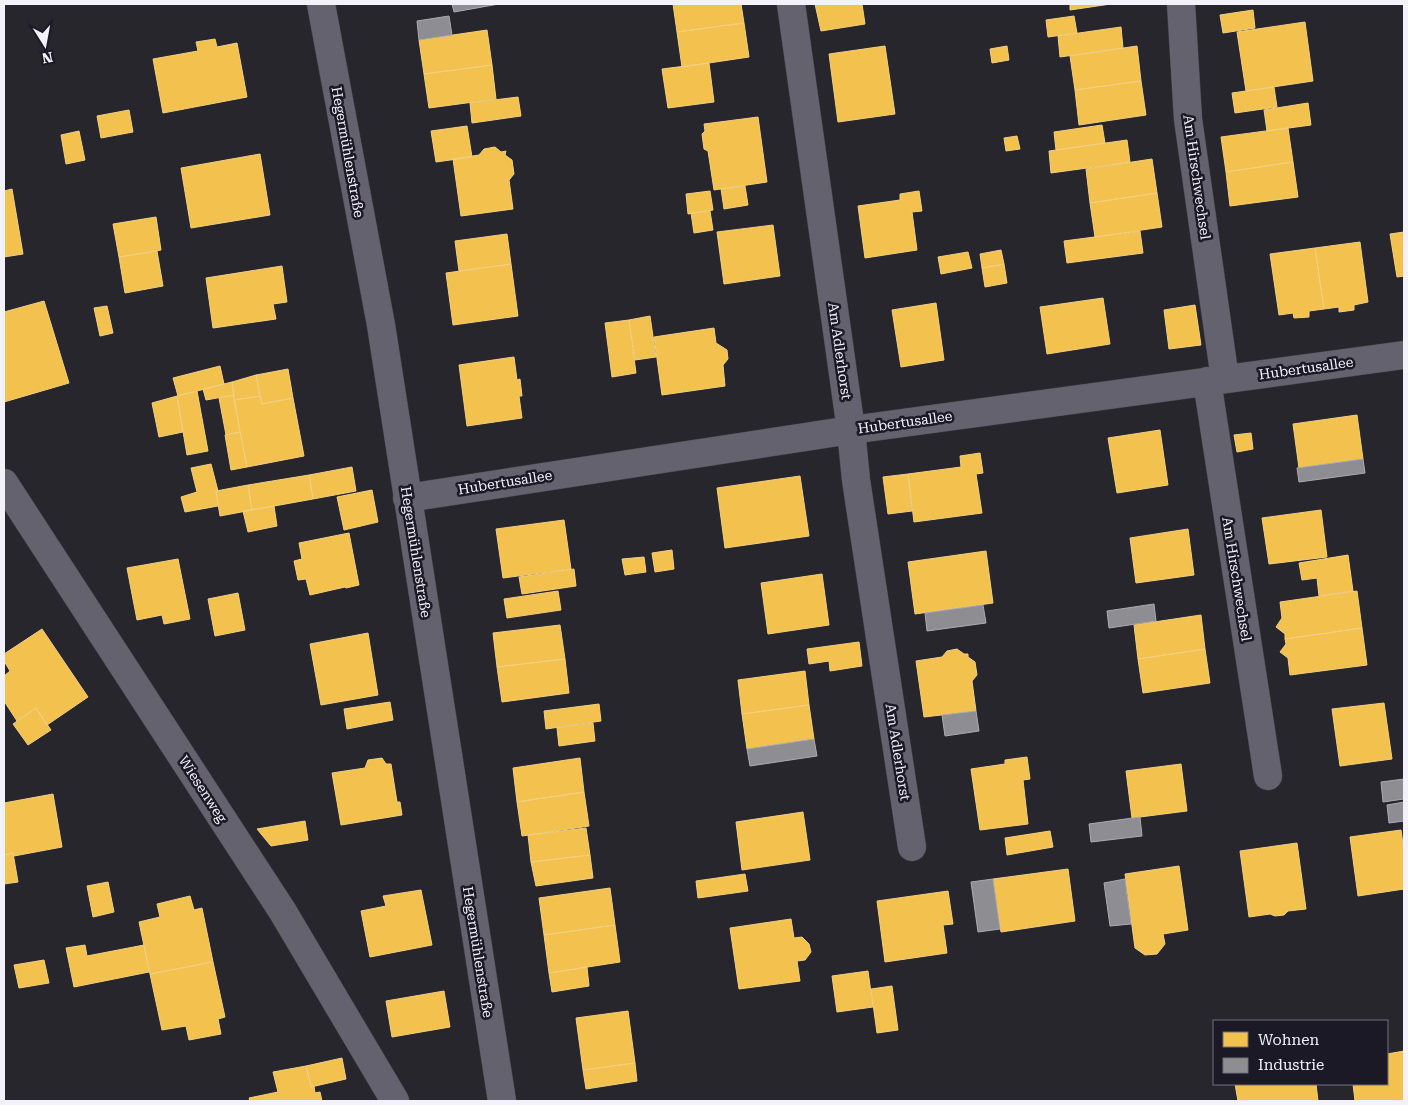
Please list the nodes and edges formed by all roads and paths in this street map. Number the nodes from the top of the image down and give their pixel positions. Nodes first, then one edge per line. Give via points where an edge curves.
1 (321, 4) edge
2 (791, 4) edge
3 (1181, 4) edge
4 (1404, 355) edge
5 (1216, 380) junction
6 (851, 430) junction
7 (4, 483) edge
8 (407, 498) junction
9 (1268, 776) dead end
10 (912, 847) dead end
11 (395, 1101) edge
12 (502, 1101) edge

1 - 8 street, Hegermühlenstraße via 381,325
2 - 6 street, Am Adlerhorst
3 - 5 street, Am Hirschwechsel via 1188,119
4 - 5 street, Hubertusallee
5 - 6 street, Hubertusallee
5 - 9 street, Am Hirschwechsel
6 - 8 street, Hubertusallee
6 - 10 street, Am Adlerhorst
7 - 11 street, Wiesenweg via 283,912
8 - 12 street, Hegermühlenstraße

